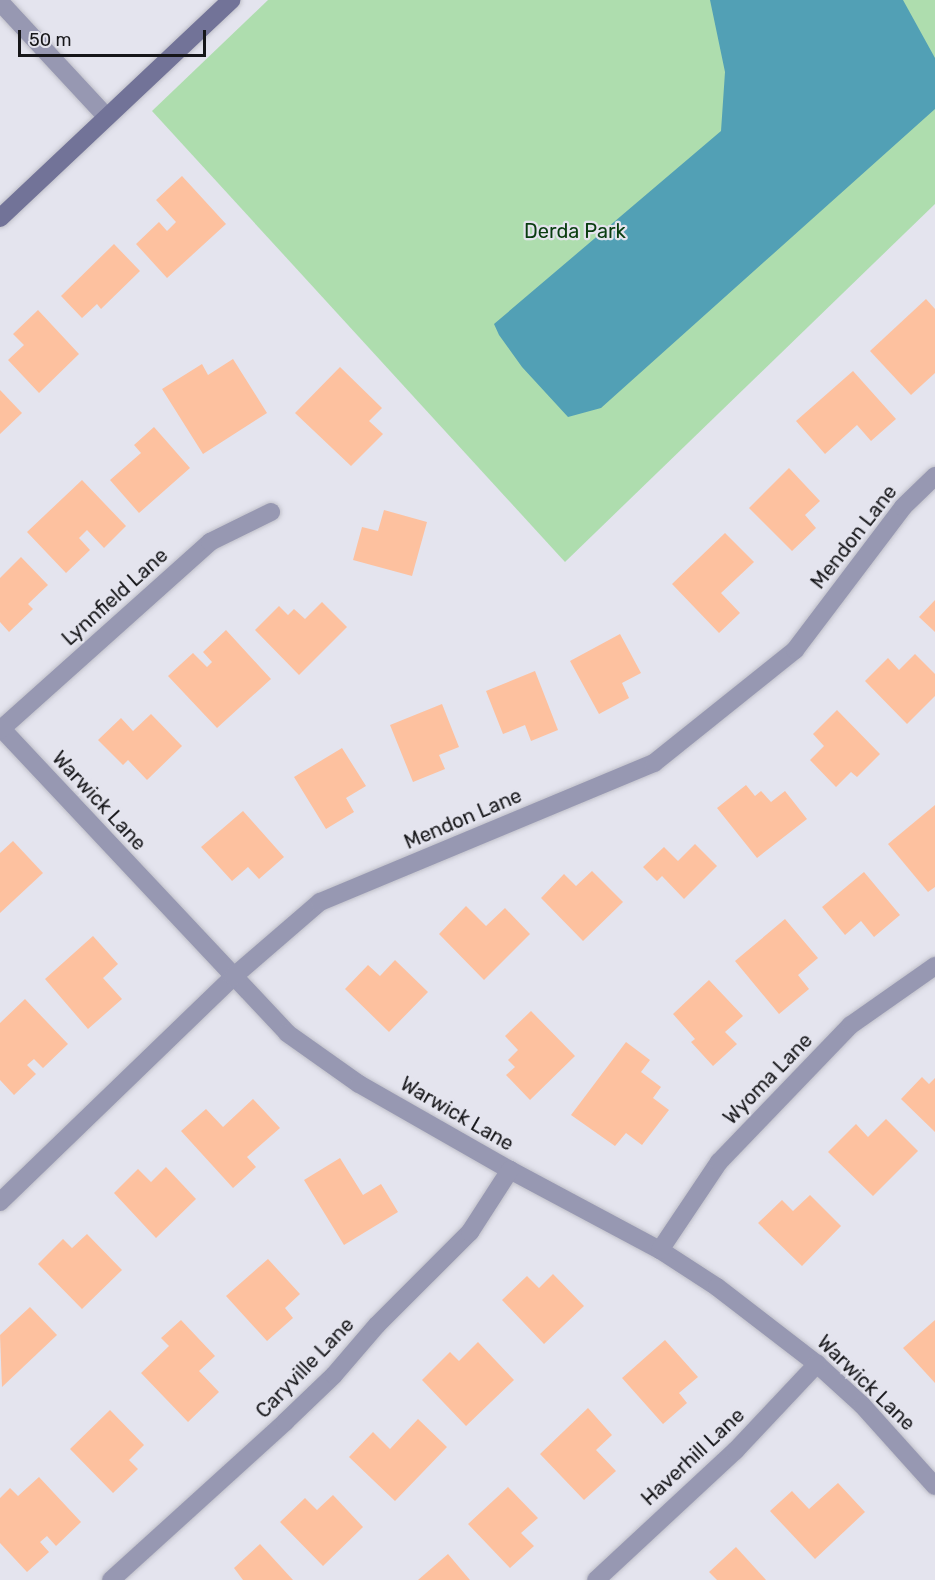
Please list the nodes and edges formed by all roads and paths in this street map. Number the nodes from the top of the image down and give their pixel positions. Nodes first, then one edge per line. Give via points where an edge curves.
1 (231, 0) edge
2 (0, 2) edge
3 (108, 117) junction
4 (0, 218) edge
5 (935, 476) edge
6 (271, 512) dead end
7 (0, 729) edge
8 (935, 966) edge
9 (233, 977) junction
10 (510, 1170) junction
11 (0, 1202) edge
12 (660, 1250) junction
13 (817, 1364) junction
14 (935, 1486) edge
15 (111, 1580) edge
16 (596, 1580) edge

1 - 3 street
2 - 3 street
3 - 4 street
5 - 9 street, Mendon Lane via 903,507 795,650 654,763 321,902
6 - 7 street, Lynnfield Lane via 210,542
7 - 9 street, Warwick Lane
8 - 12 street, Wyoma Lane via 851,1025 719,1162
9 - 10 street, Warwick Lane via 287,1033 358,1084
9 - 11 street, Mendon Lane
10 - 12 street, Warwick Lane
10 - 15 street, Caryville Lane via 470,1232 377,1325 334,1375
12 - 13 street, Warwick Lane via 717,1287
13 - 14 street, Warwick Lane via 862,1405
13 - 16 street, Haverhill Lane via 735,1450

